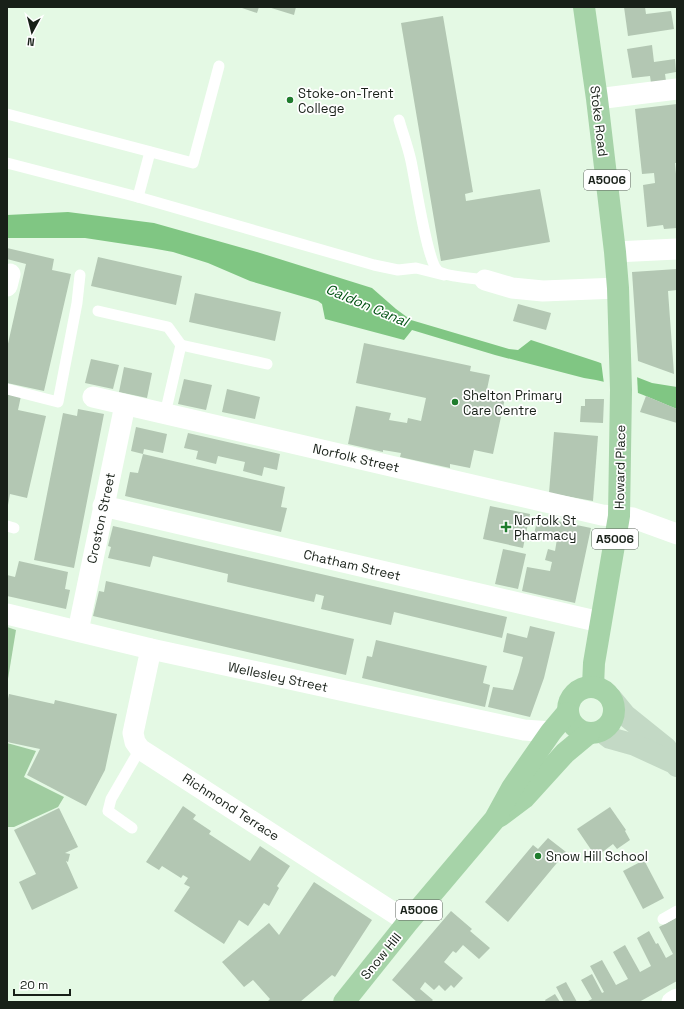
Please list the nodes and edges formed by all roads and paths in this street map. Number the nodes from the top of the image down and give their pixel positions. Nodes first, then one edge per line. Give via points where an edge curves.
1 (584, 7) edge
2 (219, 66) dead end
3 (677, 89) edge
4 (597, 99) junction
5 (7, 114) edge
6 (399, 120) dead end
7 (150, 152) junction
8 (7, 163) edge
9 (138, 197) junction
10 (677, 249) edge
11 (615, 252) junction
12 (80, 275) dead end
13 (444, 275) junction
14 (485, 280) joint
15 (618, 288) junction
16 (98, 311) dead end
17 (181, 344) junction
18 (266, 364) dead end
19 (7, 389) edge
20 (621, 390) joint
21 (93, 397) dead end
22 (125, 405) junction
23 (166, 414) junction
24 (103, 506) junction
25 (619, 516) junction
26 (677, 534) edge
27 (7, 614) edge
28 (600, 622) junction
29 (78, 631) junction
30 (151, 649) junction
31 (592, 686) junction
32 (612, 698) junction
33 (568, 713) junction
34 (551, 732) junction
35 (595, 732) junction
36 (650, 734) junction
37 (677, 738) edge
38 (140, 749) junction
39 (676, 764) edge
40 (495, 819) junction
41 (132, 828) dead end
42 (677, 911) edge
43 (663, 918) dead end
44 (408, 922) junction
45 (677, 999) edge
46 (344, 1002) edge
47 (672, 1002) edge

1 - 4 main road, Stoke Road / A5006
2 - 7 lane via 193,163
3 - 4 street
4 - 11 main road, Stoke Road / A5006
5 - 7 lane
6 - 13 lane via 411,161 432,259 436,269
7 - 9 lane
8 - 9 lane
9 - 13 lane via 374,265 398,270 416,268
10 - 11 street
11 - 15 main road, Stoke Road / A5006
12 - 19 lane via 58,402
13 - 14 lane
14 - 15 street via 512,288 543,291
15 - 20 main road, Stoke Road / A5006
16 - 17 lane via 168,327
17 - 18 lane
17 - 23 lane
20 - 25 main road, Howard Place / A5006
21 - 22 street, Norfolk Street
22 - 23 street, Norfolk Street
22 - 24 street, Croston Street
23 - 25 street, Norfolk Street via 594,513
24 - 28 street, Chatham Street
24 - 29 street, Croston Street
25 - 26 street, Norfolk Street via 633,518
25 - 28 main road, Howard Place / A5006
27 - 29 street, Wellesley Street
28 - 31 main road, Howard Place / A5006
29 - 30 street, Wellesley Street
30 - 34 street, Wellesley Street via 524,730
30 - 38 street via 133,733
31 - 32 main road via 601,688
31 - 33 main road via 580,689 570,698
32 - 35 main road via 613,718 609,725
32 - 36 main road via 625,715
33 - 34 main road, Snow Hill / A5006
33 - 35 main road via 573,725 581,731
34 - 40 main road, Snow Hill / A5006 via 512,788
35 - 39 main road via 635,745
35 - 40 main road, Snow Hill / A5006 via 565,753 524,798
36 - 37 main road
36 - 39 main road via 666,748
38 - 41 lane via 111,799 108,811
38 - 44 street, Richmond Terrace
40 - 44 main road, Snow Hill / A5006
42 - 43 lane
44 - 46 main road, Snow Hill / A5006
45 - 47 street

